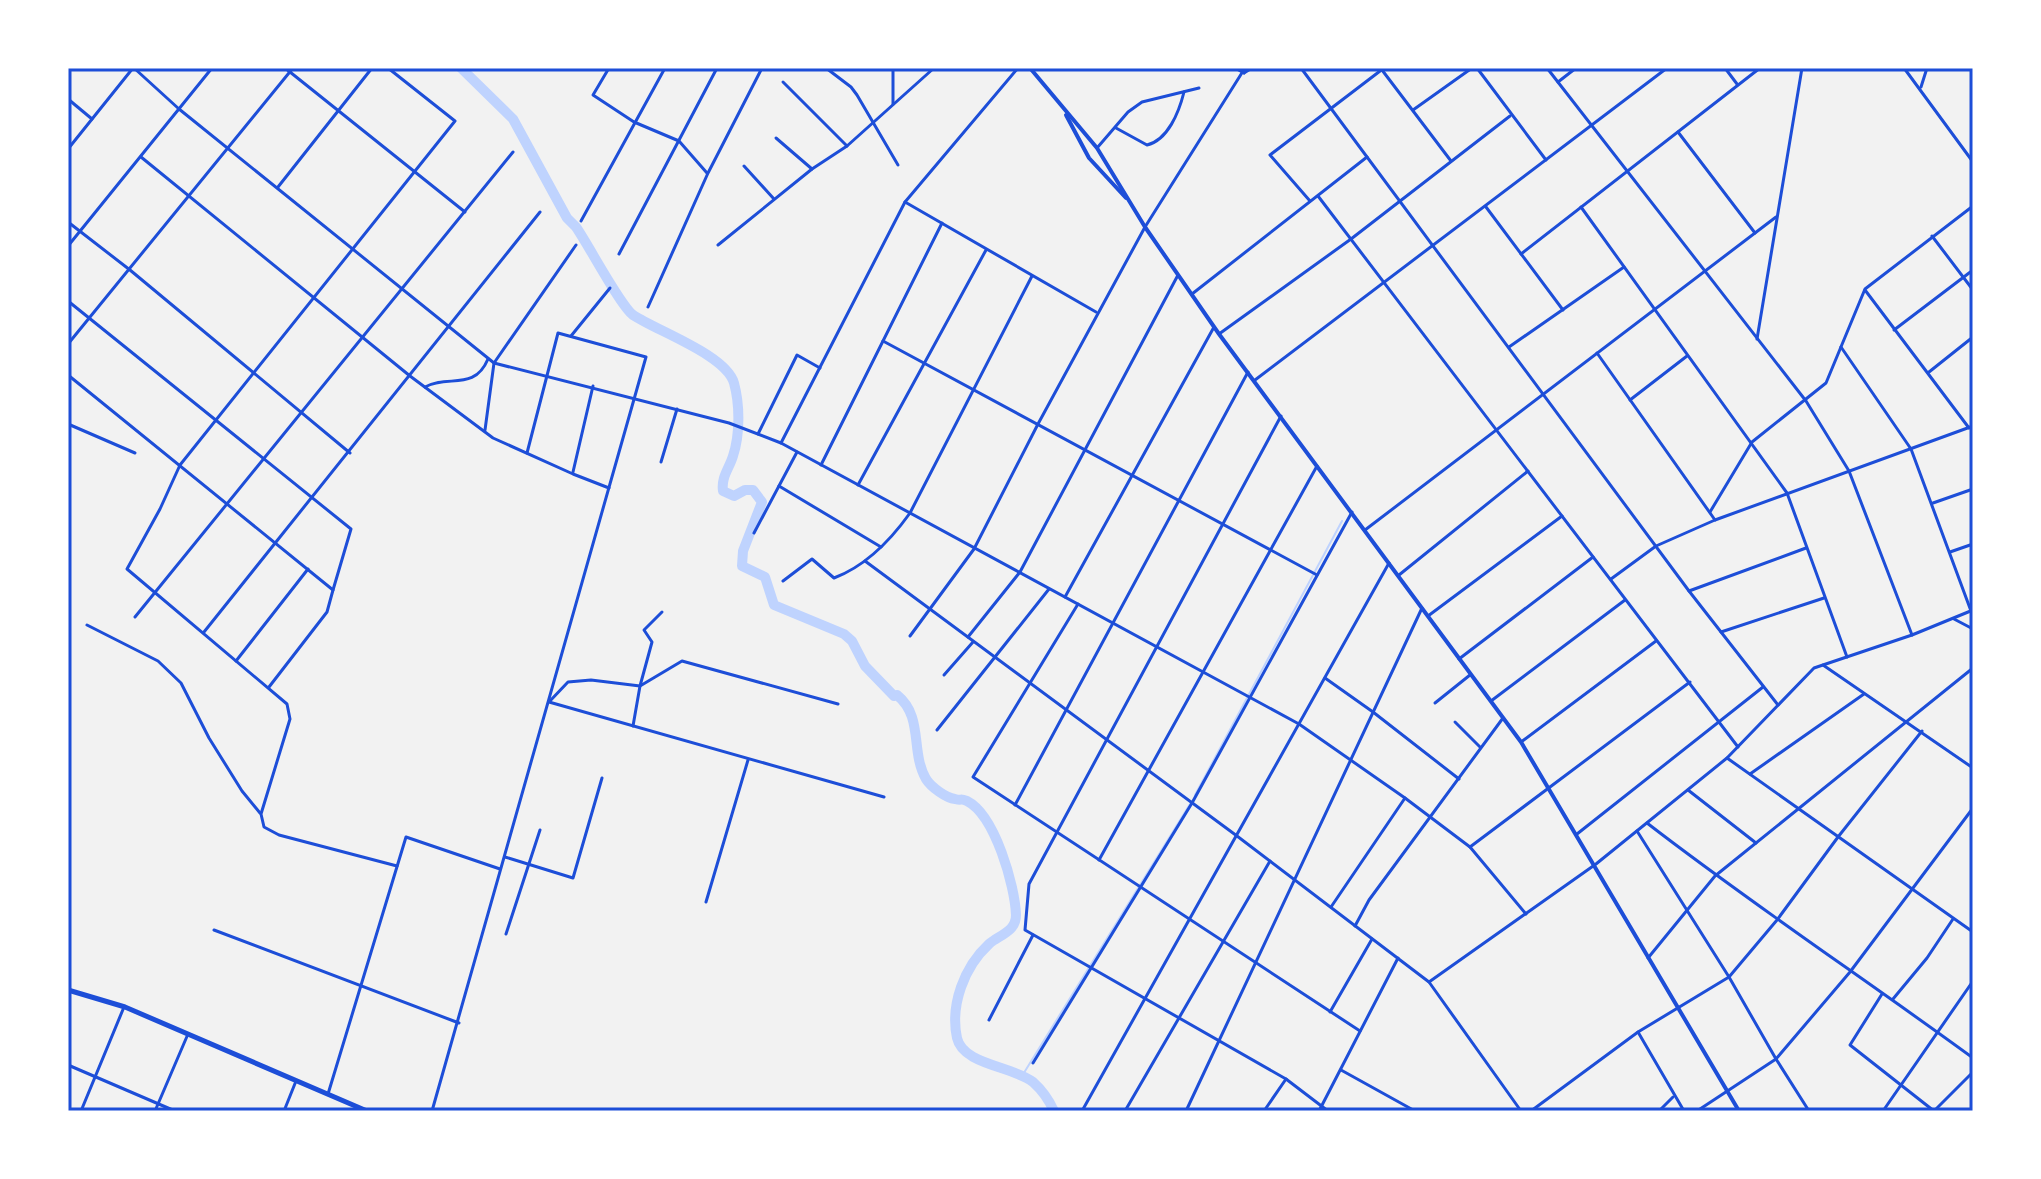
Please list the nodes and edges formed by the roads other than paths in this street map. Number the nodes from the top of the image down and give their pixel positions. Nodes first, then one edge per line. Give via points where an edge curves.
1 (134, 68) edge
2 (212, 68) edge
3 (285, 68) edge
4 (372, 68) edge
5 (388, 68) edge
6 (609, 68) edge
7 (665, 68) edge
8 (717, 68) edge
9 (762, 68) edge
10 (826, 68) edge
11 (893, 68) edge
12 (934, 68) edge
13 (1018, 68) edge
14 (1030, 68) edge
15 (1235, 68) edge
16 (1252, 68) edge
17 (1301, 68) edge
18 (1474, 68) edge
19 (1547, 68) edge
20 (1576, 68) edge
21 (1667, 68) edge
22 (1725, 68) edge
23 (1760, 68) edge
24 (1802, 68) edge
25 (1904, 68) edge
26 (1927, 68) edge
27 (1383, 69) edge
28 (292, 70) edge
29 (1244, 70) edge
30 (783, 82) dead end
31 (1558, 82) junction
32 (1738, 85) junction
33 (1199, 88) dead end
34 (1920, 89) junction
35 (1184, 91) junction
36 (68, 99) edge
37 (893, 104) junction
38 (1330, 108) junction
39 (179, 109) junction
40 (1063, 109) junction
41 (338, 111) junction
42 (1413, 111) junction
43 (1510, 116) junction
44 (92, 119) junction
45 (634, 122) junction
46 (872, 124) junction
47 (1592, 125) junction
48 (1116, 128) junction
49 (1678, 132) junction
50 (776, 138) dead end
51 (679, 141) junction
52 (847, 146) junction
53 (229, 148) junction
54 (1097, 148) junction
55 (68, 149) edge
56 (513, 152) dead end
57 (141, 157) junction
58 (1367, 157) junction
59 (1546, 160) junction
60 (1451, 161) junction
61 (1973, 162) edge
62 (898, 165) dead end
63 (744, 166) dead end
64 (812, 169) junction
65 (1627, 171) junction
66 (414, 172) junction
67 (708, 173) junction
68 (278, 187) junction
69 (191, 196) junction
70 (1318, 196) junction
71 (774, 200) junction
72 (1400, 200) junction
73 (1310, 201) junction
74 (905, 202) junction
75 (1129, 202) junction
76 (1486, 206) junction
77 (1973, 206) edge
78 (1581, 207) junction
79 (465, 212) junction
80 (540, 212) dead end
81 (1776, 217) junction
82 (581, 221) dead end
83 (68, 222) edge
84 (942, 223) junction
85 (1145, 227) junction
86 (80, 231) junction
87 (1755, 233) junction
88 (1932, 236) junction
89 (1351, 239) junction
90 (576, 245) dead end
91 (718, 245) dead end
92 (68, 246) edge
93 (1433, 246) junction
94 (353, 249) junction
95 (986, 250) junction
96 (619, 254) dead end
97 (1521, 254) junction
98 (1624, 267) junction
99 (130, 270) junction
100 (1973, 270) edge
101 (1705, 271) junction
102 (1178, 275) junction
103 (1032, 276) junction
104 (1963, 278) junction
105 (1384, 283) junction
106 (610, 288) dead end
107 (402, 289) junction
108 (1865, 289) junction
109 (1973, 290) edge
110 (1192, 294) junction
111 (314, 297) junction
112 (68, 301) edge
113 (648, 307) dead end
114 (1655, 309) junction
115 (1563, 310) junction
116 (1098, 313) junction
117 (90, 318) junction
118 (1214, 326) junction
119 (449, 327) junction
120 (1894, 330) junction
121 (1219, 334) junction
122 (571, 336) junction
123 (363, 337) junction
124 (1973, 337) edge
125 (1757, 339) junction
126 (883, 341) junction
127 (68, 344) edge
128 (1509, 347) junction
129 (1841, 347) junction
130 (1597, 353) junction
131 (1688, 355) junction
132 (488, 359) junction
133 (494, 363) junction
134 (924, 363) junction
135 (820, 368) junction
136 (1248, 371) junction
137 (253, 373) junction
138 (1927, 373) junction
139 (68, 375) edge
140 (547, 375) junction
141 (410, 376) junction
142 (1255, 380) junction
143 (593, 386) junction
144 (425, 387) junction
145 (974, 390) junction
146 (1544, 394) junction
147 (634, 397) junction
148 (1630, 400) junction
149 (1806, 401) junction
150 (677, 409) junction
151 (301, 413) junction
152 (1281, 416) junction
153 (215, 420) junction
154 (68, 424) edge
155 (1038, 424) junction
156 (1971, 427) edge
157 (1497, 430) junction
158 (485, 431) junction
159 (758, 434) junction
160 (1752, 442) junction
161 (781, 443) junction
162 (1911, 449) junction
163 (1085, 450) junction
164 (797, 452) junction
165 (135, 453) dead end
166 (350, 453) junction
167 (527, 453) junction
168 (263, 459) junction
169 (661, 462) dead end
170 (180, 465) junction
171 (821, 465) junction
172 (1317, 466) junction
173 (1528, 471) junction
174 (1849, 471) junction
175 (573, 474) junction
176 (1132, 475) junction
177 (858, 485) junction
178 (779, 486) junction
179 (609, 488) junction
180 (1973, 489) edge
181 (1787, 493) junction
182 (312, 499) junction
183 (1179, 500) junction
184 (1933, 503) junction
185 (227, 504) junction
186 (1352, 512) junction
187 (1710, 512) junction
188 (910, 513) junction
189 (1562, 516) junction
190 (1715, 520) junction
191 (1222, 524) junction
192 (1365, 530) junction
193 (754, 533) dead end
194 (276, 543) junction
195 (1973, 544) edge
196 (1656, 546) junction
197 (881, 547) junction
198 (1807, 548) junction
199 (974, 549) junction
200 (1271, 550) junction
201 (1950, 552) junction
202 (1594, 557) junction
203 (865, 561) junction
204 (1389, 563) junction
205 (308, 569) junction
206 (1020, 572) junction
207 (1317, 575) junction
208 (1399, 575) junction
209 (1611, 579) junction
210 (783, 581) dead end
211 (1049, 588) junction
212 (333, 590) junction
213 (1689, 591) junction
214 (155, 593) junction
215 (1065, 597) junction
216 (1826, 598) junction
217 (1627, 600) junction
218 (1078, 604) junction
219 (1422, 608) junction
220 (931, 610) junction
221 (1972, 611) edge
222 (662, 612) dead end
223 (1428, 616) junction
224 (135, 617) dead end
225 (1954, 619) junction
226 (1113, 622) junction
227 (87, 625) dead end
228 (1973, 629) edge
229 (204, 632) junction
230 (1721, 632) junction
231 (1912, 635) junction
232 (910, 636) dead end
233 (968, 637) junction
234 (1657, 640) junction
235 (973, 642) junction
236 (1156, 646) junction
237 (994, 657) junction
238 (1847, 657) junction
239 (1459, 659) junction
240 (236, 661) junction
241 (1823, 665) junction
242 (1973, 668) edge
243 (1203, 671) junction
244 (944, 675) dead end
245 (1470, 675) junction
246 (1325, 678) junction
247 (1690, 682) junction
248 (1030, 683) junction
249 (640, 686) junction
250 (269, 687) junction
251 (1763, 687) junction
252 (1864, 694) junction
253 (1251, 697) junction
254 (1491, 701) junction
255 (549, 702) junction
256 (1435, 703) dead end
257 (838, 704) dead end
258 (1778, 705) junction
259 (1066, 710) junction
260 (1373, 712) junction
261 (1503, 718) junction
262 (1905, 720) junction
263 (1455, 722) dead end
264 (1721, 722) junction
265 (1299, 724) junction
266 (633, 726) junction
267 (937, 730) dead end
268 (1922, 731) junction
269 (1106, 740) junction
270 (1521, 742) junction
271 (1738, 747) junction
272 (1481, 749) junction
273 (1727, 758) junction
274 (748, 759) junction
275 (1351, 760) junction
276 (1973, 768) edge
277 (1148, 771) junction
278 (1750, 774) junction
279 (602, 778) dead end
280 (1459, 780) junction
281 (1550, 787) junction
282 (1688, 790) junction
283 (884, 797) dead end
284 (1405, 798) junction
285 (1192, 803) junction
286 (1015, 805) junction
287 (1797, 808) junction
288 (1973, 808) edge
289 (261, 814) junction
290 (1432, 818) junction
291 (1647, 823) junction
292 (540, 830) dead end
293 (1637, 831) junction
294 (1056, 832) junction
295 (1577, 834) junction
296 (1237, 836) junction
297 (1838, 837) junction
298 (1756, 843) junction
299 (1470, 847) junction
300 (505, 857) junction
301 (1099, 860) junction
302 (1270, 861) junction
303 (528, 864) junction
304 (1596, 864) junction
305 (397, 866) junction
306 (502, 869) junction
307 (1715, 876) junction
308 (1294, 880) junction
309 (1141, 888) junction
310 (1911, 888) junction
311 (706, 902) dead end
312 (1331, 907) junction
313 (1687, 911) junction
314 (1526, 914) junction
315 (1953, 918) junction
316 (1190, 920) junction
317 (1777, 920) junction
318 (1355, 926) junction
319 (214, 930) dead end
320 (1973, 932) edge
321 (506, 934) dead end
322 (1033, 935) junction
323 (1372, 939) junction
324 (1224, 942) junction
325 (1398, 958) junction
326 (1648, 958) junction
327 (1256, 963) junction
328 (1091, 968) junction
329 (1850, 972) junction
330 (1729, 977) junction
331 (1973, 981) edge
332 (1429, 982) junction
333 (361, 986) junction
334 (68, 990) edge
335 (1883, 993) junction
336 (1145, 999) junction
337 (1893, 999) junction
338 (125, 1007) junction
339 (1677, 1007) junction
340 (1330, 1012) junction
341 (1179, 1018) junction
342 (989, 1020) dead end
343 (459, 1023) junction
344 (1360, 1031) junction
345 (1638, 1032) junction
346 (188, 1033) junction
347 (1938, 1033) junction
348 (1219, 1041) junction
349 (1973, 1058) edge
350 (1776, 1059) junction
351 (1033, 1063) dead end
352 (68, 1065) edge
353 (1340, 1070) junction
354 (1973, 1072) edge
355 (95, 1077) junction
356 (1286, 1079) junction
357 (296, 1080) junction
358 (1902, 1086) junction
359 (1726, 1091) junction
360 (328, 1094) junction
361 (1674, 1096) junction
362 (158, 1104) junction
363 (1322, 1105) junction
364 (1807, 1110) edge
365 (81, 1111) edge
366 (155, 1111) edge
367 (175, 1111) edge
368 (284, 1111) edge
369 (367, 1111) edge
370 (432, 1111) edge
371 (1082, 1111) edge
372 (1125, 1111) edge
373 (1186, 1111) edge
374 (1264, 1111) edge
375 (1319, 1111) edge
376 (1328, 1111) edge
377 (1415, 1111) edge
378 (1521, 1111) edge
379 (1531, 1111) edge
380 (1659, 1111) edge
381 (1684, 1111) edge
382 (1697, 1111) edge
383 (1739, 1111) edge
384 (1883, 1111) edge
385 (1934, 1111) edge

1 - 39 street
1 - 44 street
2 - 39 street
3 - 28 street
4 - 41 street
5 - 66 street via 455,121
6 - 45 street via 593,95
7 - 45 street
8 - 51 street
9 - 67 street
10 - 46 street via 851,87
11 - 37 street
12 - 37 street
13 - 74 street
14 - 40 street
15 - 29 street
16 - 29 street
17 - 38 street
18 - 42 street
18 - 43 street
19 - 31 street
20 - 31 street
21 - 47 street
22 - 32 street
23 - 32 street
24 - 81 street
25 - 34 street
26 - 34 street
27 - 38 street
27 - 42 street
28 - 41 street
28 - 53 street
29 - 85 street
30 - 52 street
31 - 47 street
32 - 49 street
33 - 35 street
34 - 61 street
35 - 48 street via 1142,102
35 - 48 street via 1179,111 1156,143 1147,145
36 - 44 street
37 - 46 street
38 - 58 street
38 - 73 street via 1270,155
39 - 53 street
39 - 57 street
40 - 54 street
40 - 75 street via 1089,158
41 - 66 street
41 - 68 street
42 - 60 street
43 - 59 street
43 - 60 street
44 - 55 street
45 - 51 street
45 - 82 street
46 - 52 street
46 - 62 street
47 - 59 street
47 - 65 street
48 - 54 street
49 - 65 street
49 - 87 street
50 - 64 street
51 - 67 street
51 - 96 street
52 - 64 street
53 - 68 street
53 - 69 street
54 - 75 street
56 - 79 street
57 - 69 street
57 - 86 street
58 - 70 street
58 - 72 street
59 - 76 street
60 - 72 street
63 - 71 street
64 - 71 street
65 - 78 street
65 - 101 street
66 - 79 street
66 - 94 street
67 - 113 street
68 - 94 street
69 - 99 street
69 - 111 street
70 - 73 street
70 - 89 street
71 - 91 street
72 - 89 street
72 - 93 street
73 - 110 street
74 - 84 street
74 - 135 street
75 - 85 street
76 - 93 street
76 - 97 street
77 - 88 street
78 - 97 street
78 - 98 street
79 - 107 street
80 - 119 street
81 - 87 street
81 - 125 street
83 - 86 street
84 - 95 street
84 - 126 street
85 - 102 street
85 - 116 street
86 - 92 street
86 - 99 street
87 - 101 street
88 - 104 street
88 - 108 street
89 - 105 street
89 - 121 street
90 - 133 street
93 - 105 street
93 - 128 street
94 - 107 street
94 - 111 street
95 - 103 street
95 - 134 street
97 - 115 street
98 - 114 street
98 - 115 street
99 - 117 street
99 - 137 street
100 - 104 street
101 - 114 street
101 - 125 street
102 - 110 street
102 - 163 street
103 - 116 street
103 - 145 street
104 - 109 street
104 - 120 street
105 - 142 street
105 - 157 street
106 - 122 street
107 - 119 street
107 - 123 street
108 - 120 street
108 - 129 street
110 - 118 street
111 - 123 street
111 - 137 street
112 - 117 street
114 - 130 street
114 - 131 street
115 - 128 street
116 - 155 street
117 - 127 street
117 - 153 street
118 - 121 street
118 - 176 street
119 - 132 street
119 - 141 street
120 - 138 street
121 - 136 street
122 - 140 street via 558,333
122 - 147 street via 646,357
123 - 141 street
123 - 151 street
124 - 138 street
125 - 149 street
126 - 134 street
126 - 171 street
128 - 146 street
129 - 149 street via 1826,383
129 - 162 street
130 - 146 street
130 - 148 street
131 - 148 street
131 - 160 street
132 - 133 street
132 - 144 street via 475,377
133 - 140 street
133 - 158 street
134 - 145 street
134 - 177 street
135 - 159 street via 797,355
135 - 161 street
136 - 142 street
136 - 183 street
137 - 151 street
137 - 153 street
138 - 156 street
139 - 170 street
140 - 143 street
140 - 167 street
141 - 144 street
141 - 166 street
142 - 152 street
143 - 147 street
143 - 175 street
144 - 158 street
145 - 155 street
145 - 188 street
146 - 157 street
146 - 196 street
147 - 150 street
147 - 179 street
148 - 187 street
149 - 160 street
149 - 174 street
150 - 159 street
150 - 169 street
151 - 166 street
151 - 168 street
152 - 172 street
152 - 191 street
153 - 168 street
153 - 170 street
154 - 165 street
155 - 163 street
155 - 199 street
156 - 162 street
157 - 173 street
157 - 192 street
158 - 167 street
159 - 161 street
160 - 181 street
160 - 187 street
161 - 164 street
162 - 174 street
162 - 184 street
163 - 176 street
163 - 206 street
164 - 171 street
164 - 178 street
166 - 182 street
167 - 175 street
168 - 182 street
168 - 185 street
170 - 185 street
170 - 214 street via 127,569
171 - 177 street
172 - 186 street
172 - 200 street
173 - 189 street
173 - 208 street
174 - 181 street
174 - 231 street
175 - 179 street
176 - 183 street
176 - 215 street
177 - 188 street
178 - 193 street
178 - 197 street
179 - 255 street
180 - 184 street
181 - 190 street
181 - 198 street
182 - 194 street
182 - 212 street via 351,529
183 - 191 street
183 - 226 street
184 - 201 street
185 - 194 street
185 - 214 street
186 - 192 street
186 - 207 street
187 - 190 street
188 - 197 street
188 - 199 street
189 - 202 street
189 - 223 street
190 - 196 street
191 - 200 street
191 - 236 street
192 - 204 street
194 - 205 street
194 - 229 street
195 - 201 street
196 - 209 street
196 - 213 street
197 - 203 street
198 - 213 street
198 - 216 street
199 - 206 street
199 - 220 street
200 - 207 street
200 - 243 street
201 - 221 street
202 - 209 street
202 - 239 street
203 - 210 street via 834,578 812,559
203 - 220 street
204 - 208 street
204 - 246 street
205 - 212 street
205 - 240 street
206 - 211 street
206 - 233 street
207 - 253 street
208 - 219 street
209 - 217 street
211 - 215 street
211 - 237 street
212 - 250 street via 327,612
213 - 230 street
214 - 224 street
214 - 229 street
215 - 218 street
216 - 230 street
216 - 238 street
217 - 234 street
217 - 254 street
218 - 226 street
218 - 248 street
219 - 223 street
219 - 260 street
220 - 232 street
220 - 233 street
221 - 225 street
222 - 249 street via 644,630 652,642
223 - 239 street
225 - 228 street
225 - 231 street
226 - 236 street
226 - 259 street
227 - 289 street via 158,661 181,683 209,738
229 - 240 street
230 - 251 street
231 - 238 street
233 - 235 street
234 - 247 street
234 - 270 street
235 - 237 street
235 - 244 street
236 - 243 street
236 - 269 street
237 - 248 street
237 - 267 street
238 - 241 street
239 - 245 street
240 - 250 street
241 - 252 street
241 - 258 street
242 - 262 street
243 - 253 street
243 - 277 street
245 - 254 street
245 - 256 street
246 - 260 street
246 - 265 street
247 - 264 street
247 - 281 street
248 - 259 street
248 - 286 street via 973,777
249 - 255 street via 568,682
249 - 257 street via 682,661
249 - 266 street
250 - 289 street via 287,704 290,719
251 - 258 street
251 - 264 street
252 - 262 street
252 - 278 street
253 - 265 street
253 - 285 street
254 - 261 street
255 - 266 street
255 - 300 street
258 - 271 street
259 - 269 street
259 - 286 street
260 - 275 street
260 - 280 street
261 - 270 street
261 - 272 street
262 - 268 street
262 - 287 street
263 - 272 street
264 - 271 street
264 - 295 street
265 - 275 street
265 - 296 street
266 - 274 street
268 - 276 street
268 - 297 street
269 - 277 street
269 - 294 street
270 - 281 street
271 - 273 street
272 - 280 street
273 - 278 street
273 - 282 street
274 - 283 street
274 - 311 street
275 - 284 street
275 - 308 street
277 - 285 street
277 - 301 street
278 - 287 street
279 - 303 street via 573,878
280 - 290 street
281 - 295 street
281 - 299 street
282 - 291 street
282 - 298 street
284 - 290 street
284 - 312 street
285 - 296 street
285 - 309 street
286 - 294 street
287 - 297 street
287 - 298 street
288 - 310 street
289 - 305 street via 264,827 279,835
290 - 299 street
290 - 318 street
291 - 293 street
291 - 307 street
292 - 303 street
293 - 304 street
293 - 313 street
294 - 301 street
294 - 322 street via 1029,884 1025,930
295 - 304 street
296 - 302 street
296 - 316 street
297 - 310 street
297 - 317 street
298 - 307 street
299 - 314 street
300 - 303 street
300 - 306 street
301 - 309 street
302 - 308 street
302 - 324 street
303 - 321 street
304 - 314 street
304 - 326 street
305 - 306 street via 406,837
305 - 333 street
306 - 343 street
307 - 313 street
307 - 317 street
308 - 312 street
308 - 327 street
309 - 316 street
309 - 328 street
310 - 315 street
310 - 329 street
312 - 318 street
313 - 326 street
313 - 330 street
314 - 332 street
315 - 320 street
315 - 337 street
316 - 324 street
316 - 336 street
317 - 329 street
317 - 330 street
318 - 323 street
319 - 333 street
322 - 328 street
322 - 342 street
323 - 325 street
323 - 340 street
324 - 327 street
324 - 341 street
325 - 332 street
325 - 344 street
326 - 339 street
327 - 340 street
327 - 348 street
328 - 336 street
328 - 351 street
329 - 335 street
329 - 350 street
330 - 339 street
330 - 350 street
331 - 347 street
332 - 378 street
333 - 343 street
333 - 360 street
334 - 338 main road
335 - 337 street
335 - 358 street via 1850,1045
336 - 341 street
336 - 371 street
337 - 347 street
338 - 346 main road
338 - 355 street
339 - 345 street
339 - 359 street
340 - 344 street
341 - 348 street
341 - 372 street
343 - 370 street
344 - 353 street
345 - 361 street
345 - 379 street
346 - 357 main road
346 - 362 street
347 - 349 street
347 - 358 street
348 - 356 street
348 - 373 street
350 - 359 street
350 - 364 street
352 - 355 street
353 - 363 street
353 - 377 street
354 - 385 street
355 - 362 street
355 - 365 street
356 - 363 street
356 - 374 street
357 - 360 main road
357 - 368 street
358 - 384 street
358 - 385 street
359 - 382 street
359 - 383 street
360 - 369 main road
361 - 380 street
361 - 381 street
362 - 366 street
362 - 367 street
363 - 375 street
363 - 376 street

